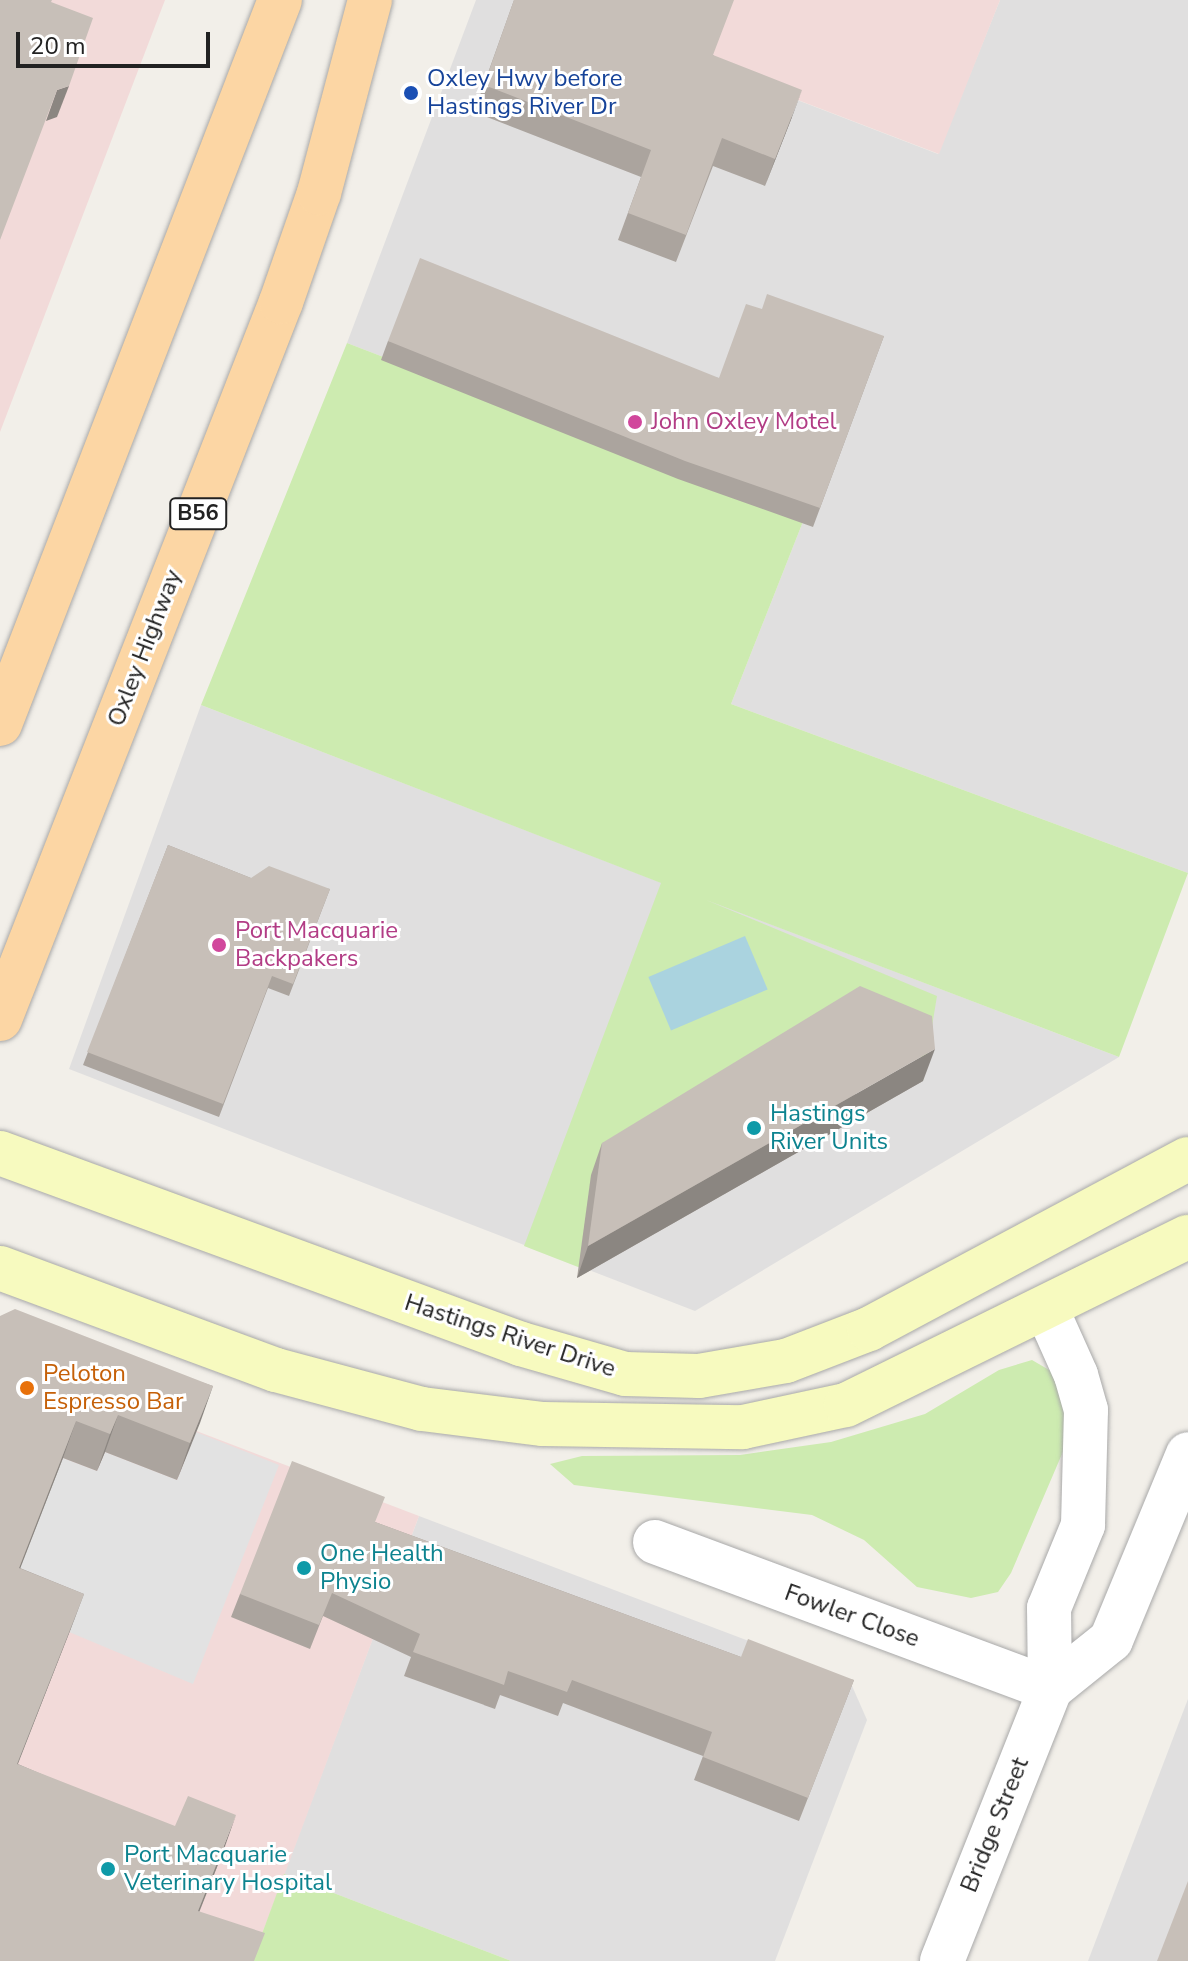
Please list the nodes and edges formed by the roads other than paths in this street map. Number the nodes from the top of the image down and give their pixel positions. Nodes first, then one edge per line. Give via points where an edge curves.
1 (280, 0) edge
2 (370, 0) edge
3 (0, 724) edge
4 (0, 1019) edge
5 (0, 1153) edge
6 (1188, 1159) edge
7 (1188, 1237) edge
8 (0, 1268) edge
9 (1046, 1308) junction
10 (1188, 1454) edge
11 (655, 1542) dead end
12 (1050, 1689) junction
13 (942, 1961) edge

1 - 3 main road
2 - 4 main road, Oxley Highway / B56 via 319,193 281,302
5 - 6 main road, Hastings River Drive via 521,1344 625,1374 699,1376 786,1361 869,1329
7 - 9 main road
8 - 9 main road via 318,1381 422,1409 574,1426 743,1427 846,1405
9 - 12 street, Bridge Street via 1086,1410 1088,1474 1083,1525 1049,1608
10 - 12 street, Bridge Street via 1111,1640
11 - 12 street, Fowler Close
12 - 13 street, Bridge Street

